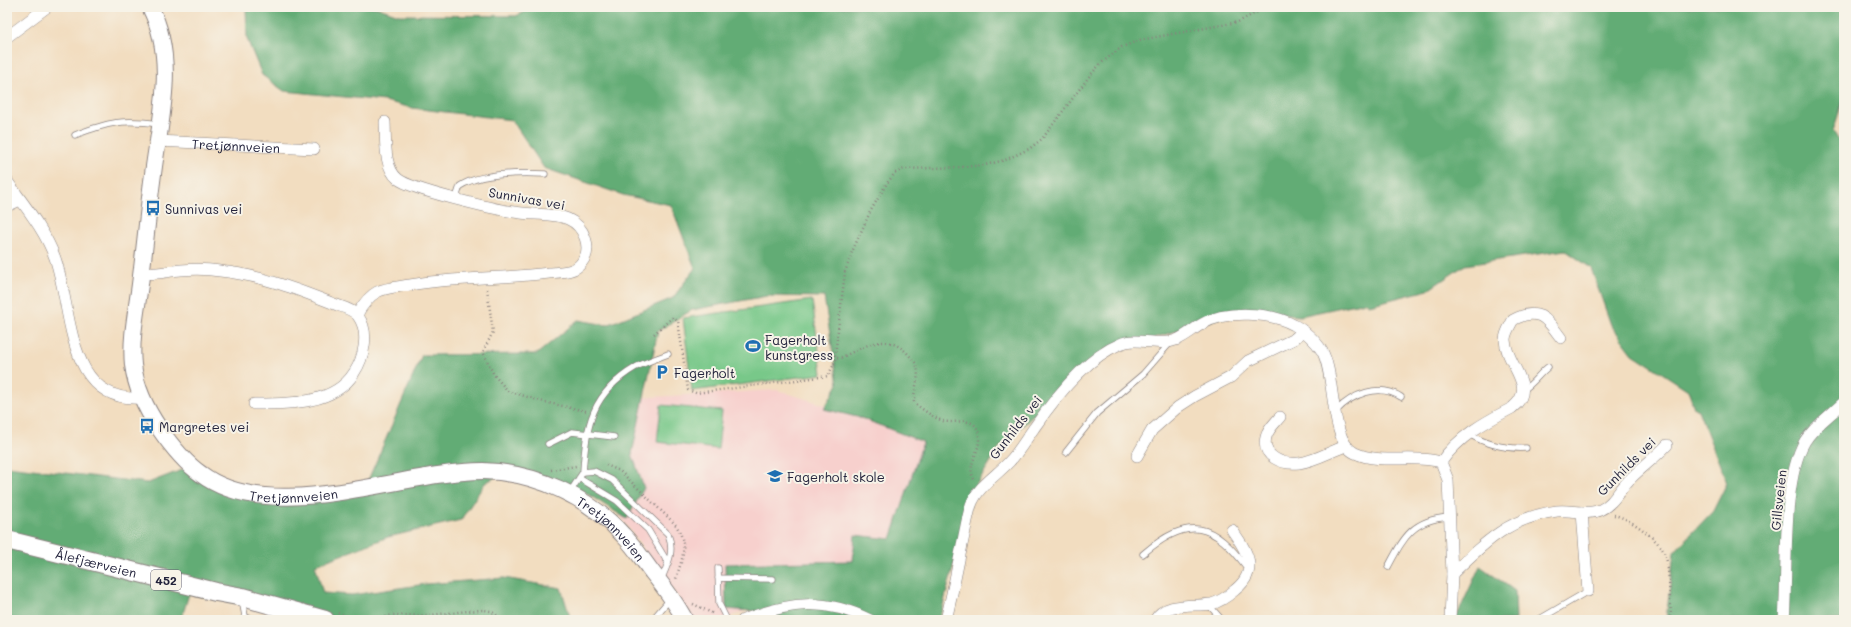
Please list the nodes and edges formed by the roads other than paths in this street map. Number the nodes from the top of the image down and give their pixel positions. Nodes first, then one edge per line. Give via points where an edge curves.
1 (47, 7) edge
2 (153, 8) edge
3 (7, 37) edge
4 (385, 122) dead end
5 (161, 124) junction
6 (75, 135) dead end
7 (158, 141) junction
8 (314, 149) dead end
9 (545, 174) dead end
10 (7, 181) edge
11 (456, 198) junction
12 (20, 200) junction
13 (7, 206) edge
14 (142, 273) junction
15 (357, 314) junction
16 (1303, 331) junction
17 (1561, 338) dead end
18 (1170, 342) junction
19 (668, 354) dead end
20 (1548, 367) dead end
21 (1523, 390) junction
22 (1400, 397) dead end
23 (142, 398) junction
24 (1844, 402) edge
25 (254, 404) dead end
26 (1336, 411) junction
27 (1280, 417) dead end
28 (1469, 433) junction
29 (588, 434) junction
30 (614, 437) dead end
31 (548, 444) dead end
32 (1667, 445) dead end
33 (1346, 446) junction
34 (1526, 448) dead end
35 (1066, 452) dead end
36 (1137, 456) dead end
37 (1441, 462) junction
38 (583, 472) junction
39 (579, 478) junction
40 (569, 494) junction
41 (1582, 512) junction
42 (1449, 517) junction
43 (1232, 530) dead end
44 (7, 540) edge
45 (7, 546) edge
46 (1143, 554) dead end
47 (668, 563) junction
48 (1388, 567) dead end
49 (718, 568) dead end
50 (1249, 571) junction
51 (1452, 574) junction
52 (718, 578) junction
53 (774, 579) dead end
54 (660, 582) junction
55 (1588, 591) joint
56 (671, 597) junction
57 (1208, 604) junction
58 (243, 609) edge
59 (252, 620) edge
60 (297, 620) edge
61 (325, 620) edge
62 (652, 620) edge
63 (685, 620) edge
64 (727, 620) edge
65 (743, 620) edge
66 (870, 620) edge
67 (946, 620) edge
68 (1155, 620) edge
69 (1222, 620) edge
70 (1450, 620) edge
71 (1538, 620) edge
72 (1784, 620) edge

1 - 3 street
2 - 5 street, Tretjønnveien via 165,60
4 - 11 street, Sunnivas vei via 390,169 397,178 410,185
5 - 6 lane via 120,122 105,124
5 - 7 street, Tretjønnveien
7 - 8 street, Tretjønnveien
7 - 14 street, Tretjønnveien
9 - 11 lane via 515,173 470,181 460,186
10 - 12 street
11 - 15 street, Sunnivas vei via 514,212 569,219 578,227 587,242 586,255 572,270 486,279 434,281 389,288 371,296
12 - 13 street
12 - 23 street via 41,230 55,258 75,345 86,372 107,392 119,397
14 - 15 street via 161,274 194,269 247,275 281,284
14 - 23 street, Tretjønnveien via 133,364
15 - 25 street via 364,332 362,356 353,375 338,390 292,404
16 - 18 street, Gunhilds vei via 1286,320 1272,316 1228,316 1213,319
16 - 26 street, Gunhilds vei via 1326,359
16 - 36 street via 1294,339 1248,361 1231,377 1178,407 1152,430
17 - 21 street via 1547,319 1537,315 1526,314 1513,320 1505,340
18 - 35 lane, Gunhilds vei via 1143,374 1097,413
18 - 67 street, Gunhilds vei via 1132,341 1122,343 1100,355 1051,403 1010,461 980,490 968,514
19 - 29 lane via 636,367 601,396 592,412
20 - 21 lane
21 - 28 street via 1518,403
22 - 26 lane via 1388,391 1369,391 1343,403
23 - 40 street, Tretjønnveien via 161,431 194,469 208,479 238,492 270,496 316,495 413,479 484,471 535,480
24 - 72 street, Gillsveien via 1812,432 1800,452 1794,470 1788,520
26 - 33 street, Gunhilds vei via 1338,428
27 - 33 street via 1266,437 1267,450 1274,458 1298,463
28 - 34 lane via 1491,445 1510,449
28 - 37 street via 1450,449
29 - 30 lane
29 - 31 lane via 572,432
29 - 38 lane
32 - 41 street, Gunhilds vei via 1630,478 1610,504 1598,511
33 - 37 street via 1355,453 1375,458 1420,458
37 - 42 street via 1448,480
38 - 39 lane
38 - 47 lane via 594,471 612,480 668,534 672,543
39 - 40 lane
39 - 47 lane via 617,501 648,530
40 - 54 street, Tretjønnveien via 590,506 623,534
41 - 51 street, Gunhilds vei via 1550,512 1516,522 1501,530
41 - 55 street
42 - 48 lane via 1432,519 1411,531 1405,536
42 - 51 street
43 - 50 street via 1248,554
44 - 58 main road, Ålefjærveien / 452 via 216,592
45 - 58 main road, Ålefjærveien / 452 via 215,599
46 - 50 lane via 1178,530 1198,529 1217,536 1227,544
47 - 54 lane
49 - 52 lane
50 - 57 street via 1240,586 1222,600
51 - 70 street
52 - 53 lane
52 - 64 lane via 719,604
54 - 56 street, Tretjønnveien
55 - 71 lane
56 - 62 lane
56 - 63 street, Tretjønnveien
57 - 68 street via 1174,608 1160,613
57 - 69 lane
58 - 59 lane
58 - 60 main road, Ålefjærveien / 452
58 - 61 main road, Ålefjærveien / 452
65 - 66 street via 773,610 807,604 839,609

